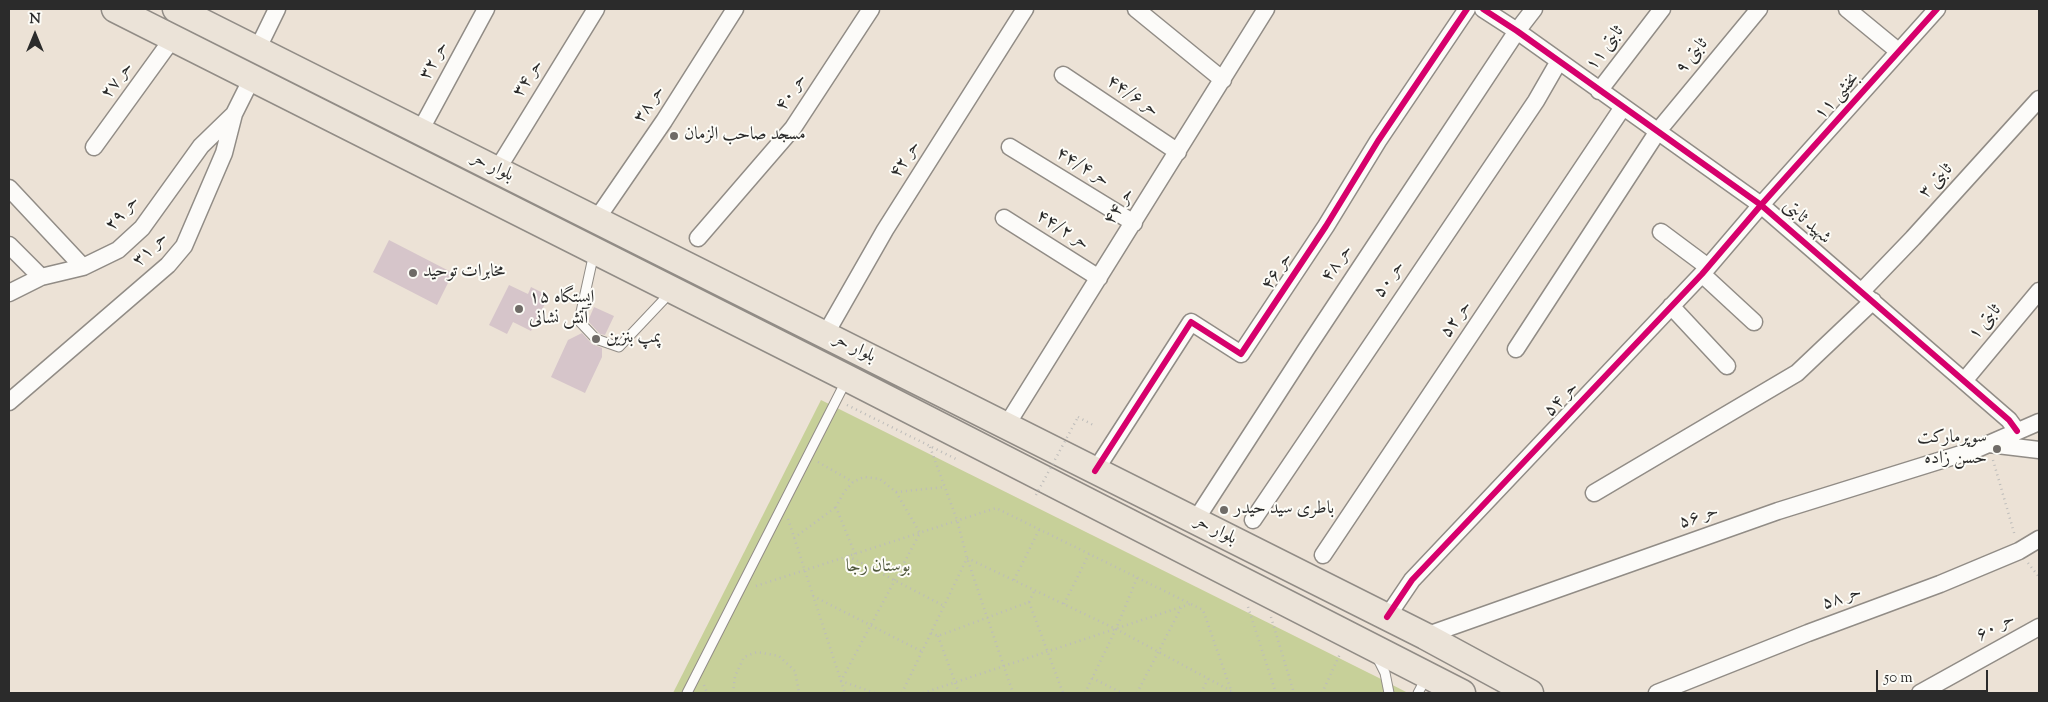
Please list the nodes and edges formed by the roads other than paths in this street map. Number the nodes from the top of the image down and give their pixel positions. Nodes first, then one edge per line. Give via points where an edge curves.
1 (115, 9) edge
2 (176, 9) edge
3 (277, 9) edge
4 (486, 9) edge
5 (596, 9) edge
6 (735, 9) edge
7 (871, 9) edge
8 (1025, 9) edge
9 (1136, 9) edge
10 (1266, 9) edge
11 (1467, 9) edge
12 (1483, 9) edge
13 (1534, 9) edge
14 (1662, 9) edge
15 (1759, 9) edge
16 (1846, 9) edge
17 (1937, 9) edge
18 (1517, 31) junction
19 (173, 38) junction
20 (257, 50) junction
21 (1898, 51) junction
22 (1559, 61) junction
23 (1063, 75) dead end
24 (252, 78) junction
25 (1222, 80) junction
26 (1599, 90) junction
27 (2039, 99) edge
28 (1623, 107) junction
29 (234, 114) junction
30 (420, 131) junction
31 (1658, 131) junction
32 (94, 147) dead end
33 (1010, 147) dead end
34 (1178, 152) junction
35 (496, 170) junction
36 (9, 188) edge
37 (1761, 205) junction
38 (1004, 218) dead end
39 (596, 220) junction
40 (1134, 223) junction
41 (1661, 232) dead end
42 (698, 238) dead end
43 (9, 245) edge
44 (594, 251) junction
45 (83, 266) junction
46 (1705, 270) junction
47 (41, 277) junction
48 (1100, 278) junction
49 (672, 290) junction
50 (2039, 290) edge
51 (9, 293) edge
52 (1868, 296) junction
53 (1671, 306) junction
54 (1754, 322) dead end
55 (825, 335) junction
56 (1516, 350) dead end
57 (1727, 366) dead end
58 (847, 378) junction
59 (1964, 381) junction
60 (9, 402) edge
61 (2039, 422) edge
62 (1006, 426) junction
63 (2017, 431) junction
64 (1989, 444) junction
65 (2039, 450) edge
66 (1095, 471) junction
67 (1594, 493) dead end
68 (1253, 520) dead end
69 (1195, 521) junction
70 (2039, 539) edge
71 (1323, 555) dead end
72 (1387, 617) junction
73 (2039, 627) edge
74 (1425, 636) junction
75 (1372, 647) junction
76 (1423, 684) edge
77 (687, 693) edge
78 (1389, 693) edge
79 (1462, 693) edge
80 (1530, 693) edge
81 (1657, 693) edge
82 (1920, 693) edge

1 - 19 main road, بلوار حر
2 - 20 main road, بلوار حر
3 - 20 street
4 - 30 street, حر ۳۲
5 - 35 street, حر ۳۴
6 - 39 street, حر ۳۸
7 - 42 street, حر ۴۰ via 793,128
8 - 55 street, حر ۴۲ via 885,230
9 - 25 street
10 - 25 street, حر ۴۴
11 - 66 street, حر ۴۶ via 1241,354 1191,322
12 - 18 street, شهید ثابتی
13 - 18 street, حر ۴۸
14 - 26 street, ثابتی ۱۱
15 - 31 street, ثابتی ۹
16 - 21 street
17 - 21 street, بخشی ۱۱
18 - 22 street, شهید ثابتی
18 - 69 street, حر ۴۸
19 - 24 main road, بلوار حر
19 - 32 street, حر ۲۷
20 - 30 main road, بلوار حر
21 - 37 street, بخشی ۱۱
22 - 26 street, شهید ثابتی
22 - 68 street, حر ۵۰ via 1536,101
23 - 34 street, حر ۴۴/۶
24 - 29 street, حر ۳۱
24 - 44 main road, بلوار حر
25 - 34 street, حر ۴۴
26 - 28 street, شهید ثابتی
27 - 52 street, ثابتی ۳ via 1913,238
28 - 31 street, شهید ثابتی
28 - 71 street, حر ۵۲
29 - 45 street, حر ۲۹ via 200,146 142,228 118,250
29 - 60 street, حر ۳۱ via 224,153 184,246 168,265
30 - 35 main road, بلوار حر
31 - 37 street, شهید ثابتی
31 - 56 street, ثابتی ۹
33 - 40 street, حر ۴۴/۴
34 - 40 street, حر ۴۴
35 - 39 main road, بلوار حر
36 - 45 street
37 - 46 street, حر ۵۴
37 - 52 street, شهید ثابتی
38 - 48 street, حر ۴۴/۲
39 - 55 main road, بلوار حر
40 - 48 street, حر ۴۴
41 - 46 street
43 - 47 street
44 - 49 main road, بلوار حر
44 - 49 lane via 579,321 596,339 619,348
45 - 47 street, حر ۲۹
46 - 53 street, حر ۵۴
46 - 54 street
47 - 51 street, حر ۲۹
48 - 62 street, حر ۴۴
49 - 58 main road, بلوار حر
50 - 59 street, ثابتی ۱
52 - 59 street, شهید ثابتی
52 - 67 street, ثابتی ۳ via 1797,373
53 - 57 street
53 - 72 street, حر ۵۴ via 1412,580
55 - 62 main road, بلوار حر
58 - 75 main road, بلوار حر
58 - 77 lane
59 - 63 street, شهید ثابتی via 2009,420
61 - 63 street, حر ۵۶
62 - 66 main road, بلوار حر
63 - 64 street, حر ۵۶
64 - 65 street, حر ۵۶
64 - 74 street, حر ۵۶ via 1778,511
66 - 69 main road, بلوار حر
69 - 72 main road, بلوار حر
70 - 81 street, حر ۵۸ via 2019,551 1940,584 1808,632
72 - 74 main road, بلوار حر
73 - 82 street, حر ۶۰
74 - 80 main road, بلوار حر
75 - 76 main road, بلوار حر
75 - 78 lane via 1385,673
76 - 79 main road, بلوار حر

